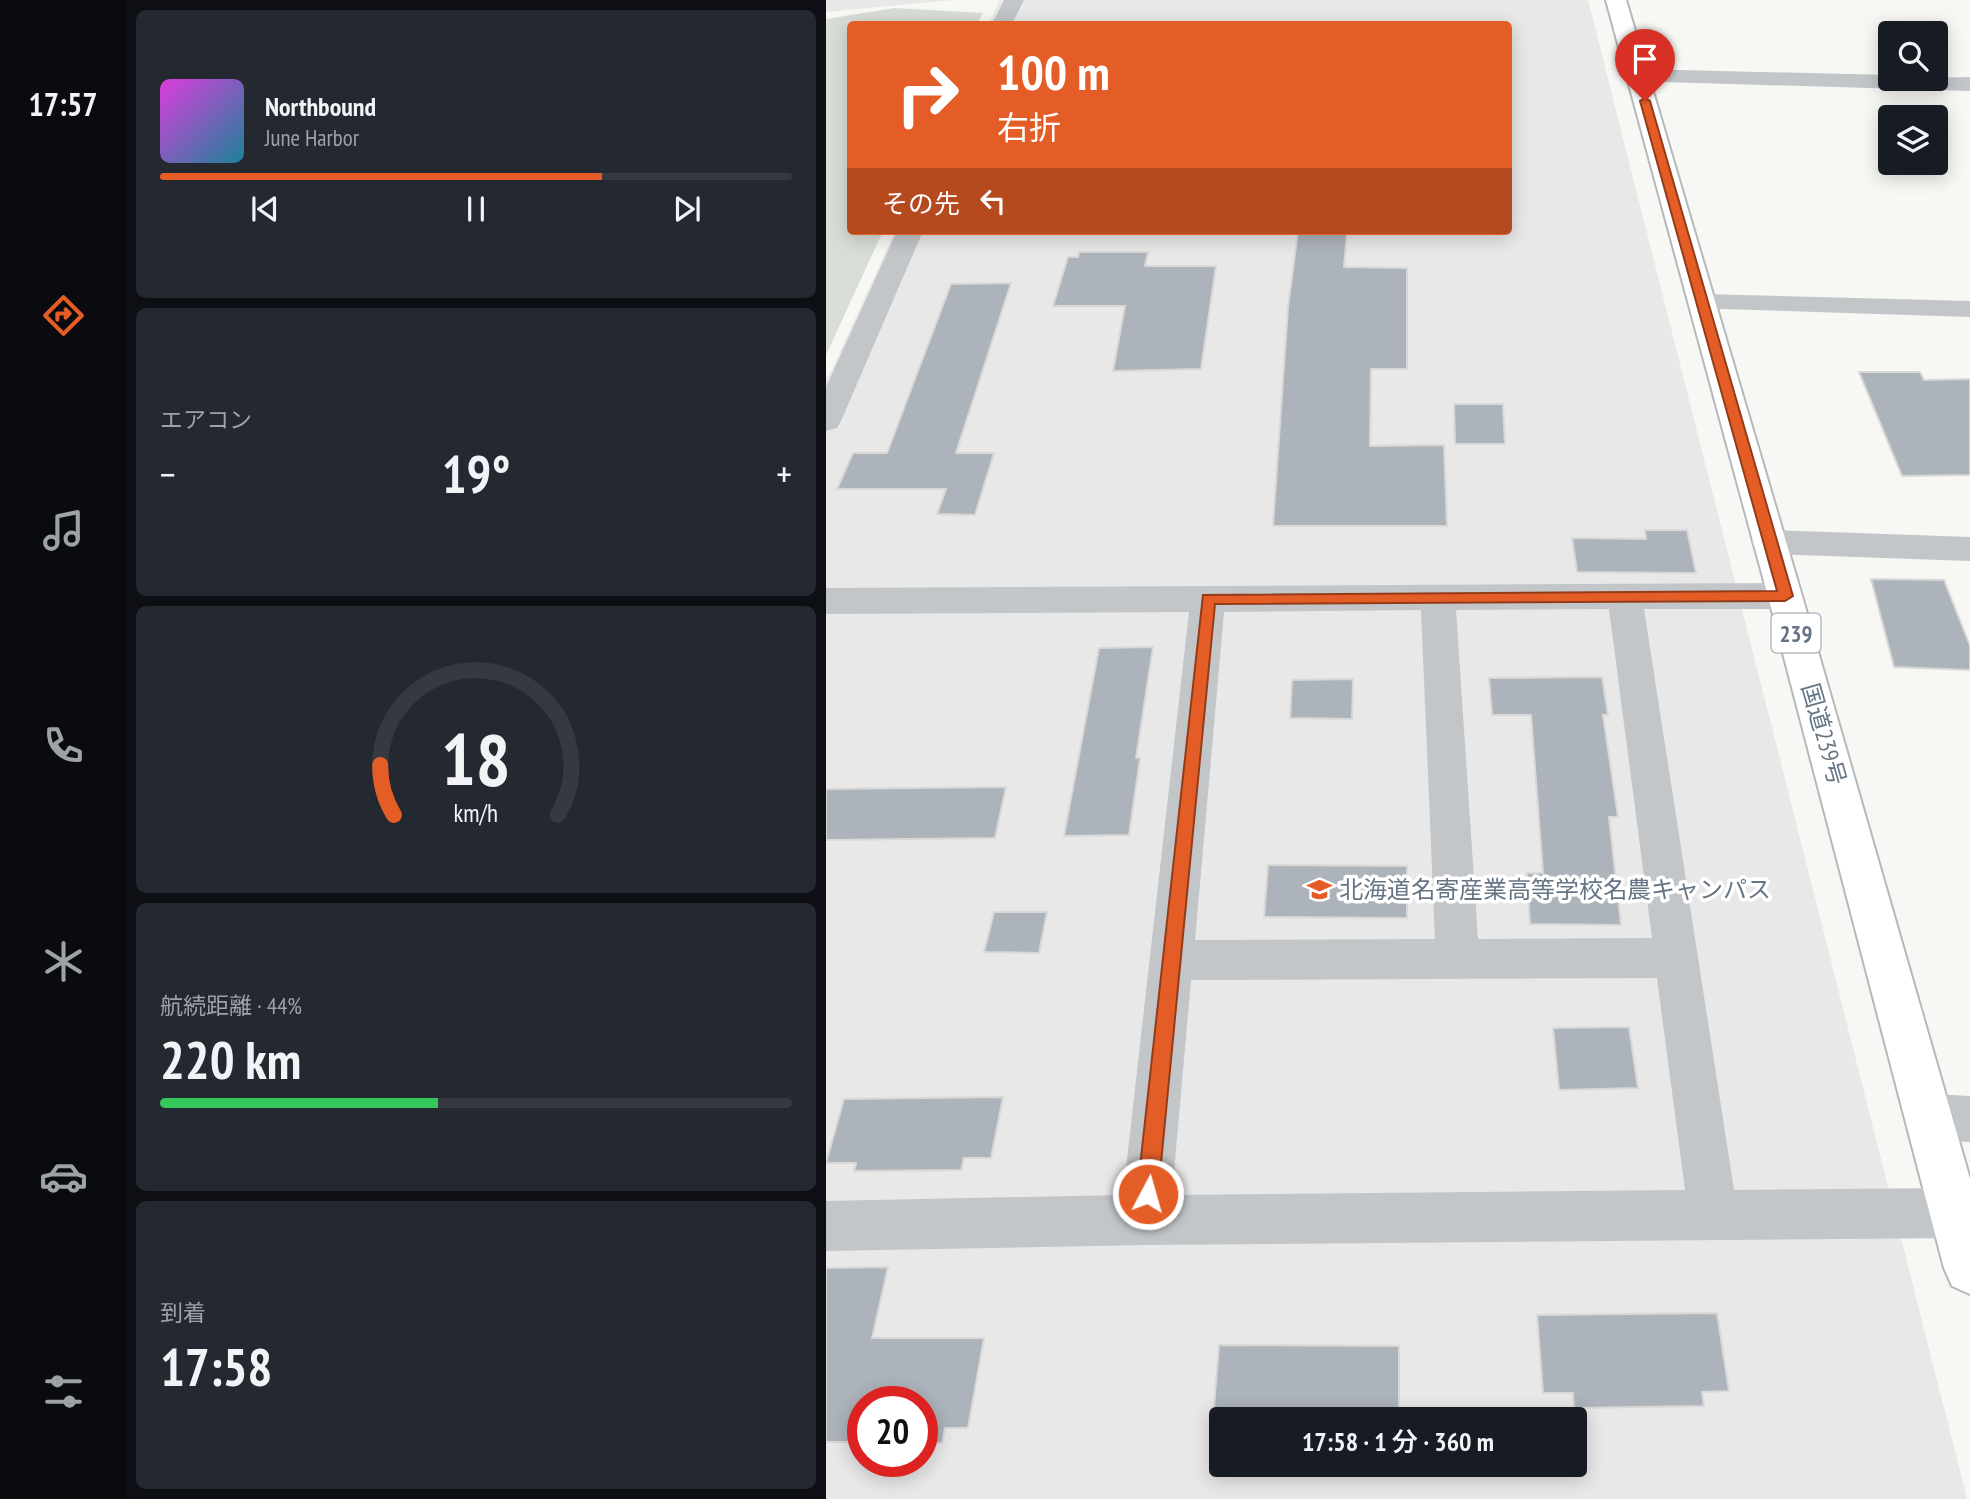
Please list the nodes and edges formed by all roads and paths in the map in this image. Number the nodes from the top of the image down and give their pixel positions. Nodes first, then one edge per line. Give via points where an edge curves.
1 (1014, 0) edge
2 (1616, 0) edge
3 (1004, 21) edge
4 (1638, 76) junction
5 (1964, 83) edge
6 (1970, 106) edge
7 (908, 235) edge
8 (1701, 302) junction
9 (1970, 309) edge
10 (826, 421) edge
11 (1768, 542) junction
12 (1970, 549) edge
13 (1785, 596) junction
14 (1438, 598) junction
15 (1625, 598) junction
16 (1208, 599) junction
17 (826, 601) edge
18 (1677, 958) junction
19 (1458, 959) junction
20 (1172, 960) junction
21 (1950, 1118) edge
22 (1713, 1213) junction
23 (1955, 1213) junction
24 (1145, 1220) junction
25 (826, 1226) edge
26 (1970, 1268) edge

1 - 3 street
2 - 4 highway, 国道239号 / 239
4 - 5 street
4 - 8 highway, 国道239号 / 239
5 - 6 street
7 - 10 street
8 - 9 street
8 - 11 highway, 国道239号 / 239
11 - 12 street
11 - 13 highway, 国道239号 / 239
13 - 15 street
13 - 21 highway, 国道239号 / 239
14 - 15 street
14 - 16 street
14 - 19 street
15 - 18 street
16 - 17 street
16 - 20 street
18 - 19 street
18 - 22 street
19 - 20 street
20 - 24 street
21 - 23 highway, 国道239号 / 239
22 - 23 street
22 - 24 street
23 - 26 highway, 国道239号 / 239
24 - 25 street

